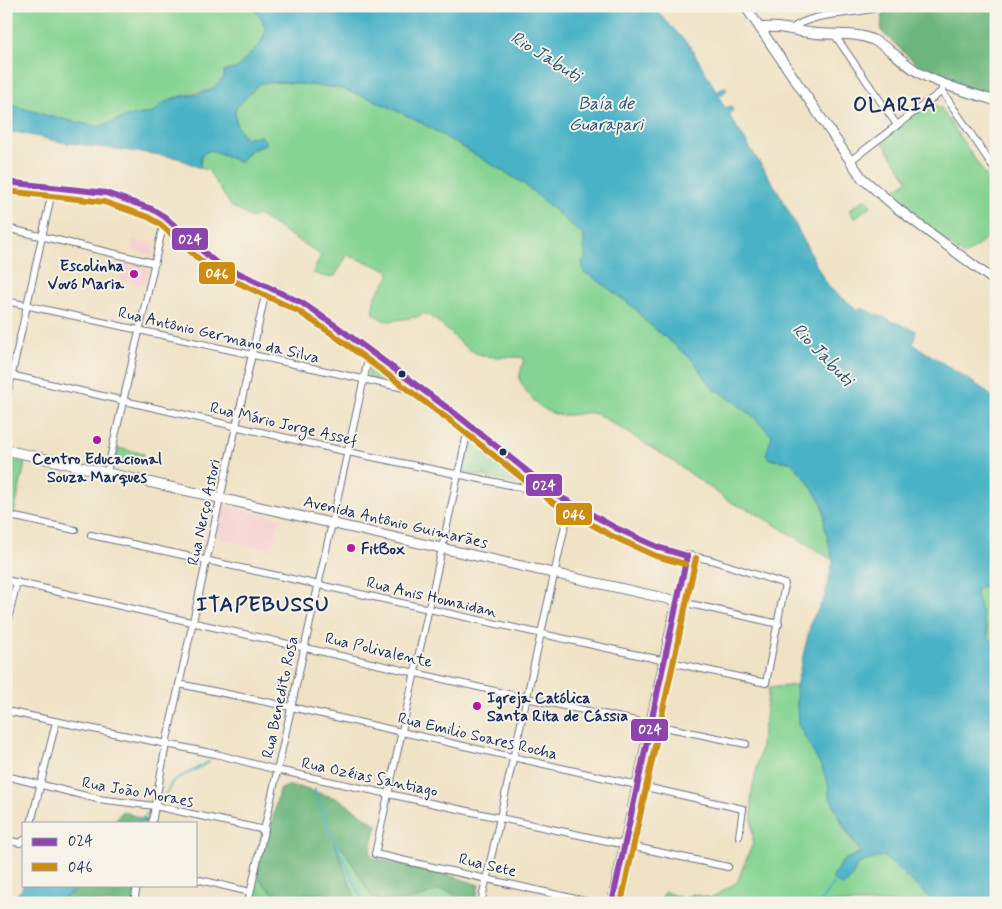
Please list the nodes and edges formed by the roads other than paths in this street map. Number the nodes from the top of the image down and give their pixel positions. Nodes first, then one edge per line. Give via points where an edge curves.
1 (745, 6) edge
2 (884, 6) edge
3 (760, 28) junction
4 (791, 29) junction
5 (834, 34) junction
6 (942, 88) junction
7 (996, 101) edge
8 (897, 125) junction
9 (850, 161) junction
10 (996, 171) edge
11 (6, 182) edge
12 (53, 187) junction
13 (165, 217) junction
14 (6, 228) edge
15 (42, 237) junction
16 (154, 263) junction
17 (996, 282) edge
18 (267, 286) junction
19 (6, 301) edge
20 (27, 306) junction
21 (139, 330) junction
22 (370, 351) junction
23 (252, 355) junction
24 (9, 375) edge
25 (364, 380) junction
26 (426, 393) junction
27 (123, 400) junction
28 (6, 401) edge
29 (469, 425) junction
30 (236, 426) junction
31 (6, 450) edge
32 (348, 452) junction
33 (107, 472) junction
34 (458, 475) junction
35 (557, 495) junction
36 (220, 498) junction
37 (570, 503) junction
38 (6, 515) edge
39 (332, 522) junction
40 (75, 530) dead end
41 (91, 535) dead end
42 (442, 547) junction
43 (687, 556) junction
44 (206, 561) junction
45 (554, 572) junction
46 (6, 580) edge
47 (17, 582) junction
48 (317, 585) junction
49 (677, 601) junction
50 (429, 609) junction
51 (193, 622) junction
52 (779, 624) junction
53 (6, 628) edge
54 (540, 635) junction
55 (304, 646) junction
56 (664, 662) junction
57 (415, 672) junction
58 (179, 684) junction
59 (526, 698) junction
60 (291, 707) junction
61 (6, 711) edge
62 (56, 722) junction
63 (650, 724) junction
64 (402, 732) junction
65 (166, 744) junction
66 (746, 744) dead end
67 (513, 757) junction
68 (278, 770) junction
69 (6, 776) edge
70 (638, 784) junction
71 (40, 785) junction
72 (388, 794) junction
73 (155, 806) junction
74 (500, 818) junction
75 (31, 822) edge
76 (152, 822) edge
77 (265, 830) junction
78 (739, 836) dead end
79 (6, 840) edge
80 (22, 842) edge
81 (624, 845) junction
82 (728, 867) dead end
83 (486, 878) junction
84 (198, 879) edge
85 (137, 886) edge
86 (250, 892) junction
87 (134, 903) edge
88 (248, 903) edge
89 (481, 903) edge
90 (594, 903) edge
91 (612, 903) edge

1 - 3 street
2 - 4 street via 816,18
3 - 4 street
3 - 9 street
4 - 5 street
5 - 6 street via 872,39
5 - 8 street
6 - 7 street
6 - 8 street
6 - 10 street
8 - 9 street
9 - 17 street via 871,187
11 - 12 street
12 - 13 street via 106,193 152,209
12 - 15 street
13 - 16 street
13 - 18 street via 215,262
14 - 15 street
15 - 16 street
15 - 20 street
16 - 21 street
18 - 22 street via 302,303
18 - 23 street, Rua Nerço Astori
19 - 20 street, Rua Antônio Germano da Silva
20 - 21 street, Rua Antônio Germano da Silva
20 - 24 street
21 - 23 street, Rua Antônio Germano da Silva
21 - 27 street
22 - 25 street, Rua Benedito Rosa
22 - 26 street
23 - 25 street, Rua Antônio Germano da Silva
23 - 30 street, Rua Nerço Astori
24 - 27 street, Rua Mário Jorge Assef
24 - 28 street
25 - 26 street, Rua Antônio Germano da Silva
25 - 32 street, Rua Benedito Rosa
26 - 29 street
27 - 30 street, Rua Mário Jorge Assef
27 - 33 street
29 - 34 street
29 - 35 street
30 - 32 street, Rua Mário Jorge Assef
30 - 36 street, Rua Nerço Astori
31 - 33 street, Avenida Antônio Guimarães
32 - 34 street, Rua Mário Jorge Assef
32 - 39 street, Rua Benedito Rosa
33 - 36 street, Avenida Antônio Guimarães
34 - 35 street, Rua Mário Jorge Assef
34 - 42 street
35 - 37 street
36 - 39 street, Avenida Antônio Guimarães
36 - 44 street, Rua Nerço Astori
37 - 43 street via 660,548
37 - 45 street
38 - 40 street
39 - 42 street, Avenida Antônio Guimarães
39 - 48 street, Rua Benedito Rosa
41 - 44 street, Rua Anis Homaidan
42 - 45 street, Avenida Antônio Guimarães
42 - 50 street
43 - 49 street
43 - 52 street via 711,560 785,584
44 - 48 street, Rua Anis Homaidan
44 - 51 street, Rua Nerço Astori
45 - 49 street, Avenida Antônio Guimarães
45 - 54 street
46 - 47 street, Rua Polivalente
47 - 51 street, Rua Polivalente
47 - 53 street
48 - 50 street, Rua Anis Homaidan
48 - 55 street, Rua Benedito Rosa
49 - 52 street, Avenida Antônio Guimarães
49 - 56 street
50 - 54 street, Rua Anis Homaidan
50 - 57 street
51 - 55 street, Rua Polivalente
51 - 58 street, Rua Nerço Astori
52 - 56 street, Rua Anis Homaidan via 766,683
54 - 56 street, Rua Anis Homaidan
54 - 59 street
55 - 57 street, Rua Polivalente
55 - 60 street, Rua Benedito Rosa
56 - 63 street
57 - 59 street, Rua Polivalente
57 - 64 street
58 - 60 street, Rua Emilio Soares Rocha
58 - 65 street, Rua Nerço Astori
59 - 63 street, Rua Polivalente
59 - 67 street
60 - 64 street, Rua Emilio Soares Rocha
60 - 68 street, Rua Benedito Rosa
61 - 62 street, Rua Ozéias Santiago
62 - 65 street, Rua Ozéias Santiago
62 - 71 street
63 - 66 street, Rua Polivalente
63 - 70 street
64 - 67 street, Rua Emilio Soares Rocha
64 - 72 street
65 - 68 street, Rua Ozéias Santiago
65 - 73 street, Rua Nerço Astori
67 - 70 street, Rua Emilio Soares Rocha
67 - 74 street
68 - 72 street, Rua Ozéias Santiago
68 - 77 street, Rua Benedito Rosa
69 - 71 street, Rua João Moraes
70 - 78 street, Rua Emilio Soares Rocha via 743,809
70 - 81 street
71 - 73 street, Rua João Moraes via 98,799
71 - 75 street
72 - 74 street, Rua Ozéias Santiago
72 - 83 street, Rua Sete via 375,854
73 - 76 street, Rua Nerço Astori
73 - 77 street, Rua João Moraes
74 - 81 street, Rua Ozéias Santiago
74 - 83 street
77 - 86 street, Rua Benedito Rosa
79 - 80 street
81 - 82 street, Rua Ozéias Santiago
81 - 91 street
83 - 89 street
83 - 90 street, Rua Sete
84 - 86 street
85 - 87 street
86 - 88 street, Rua Benedito Rosa

